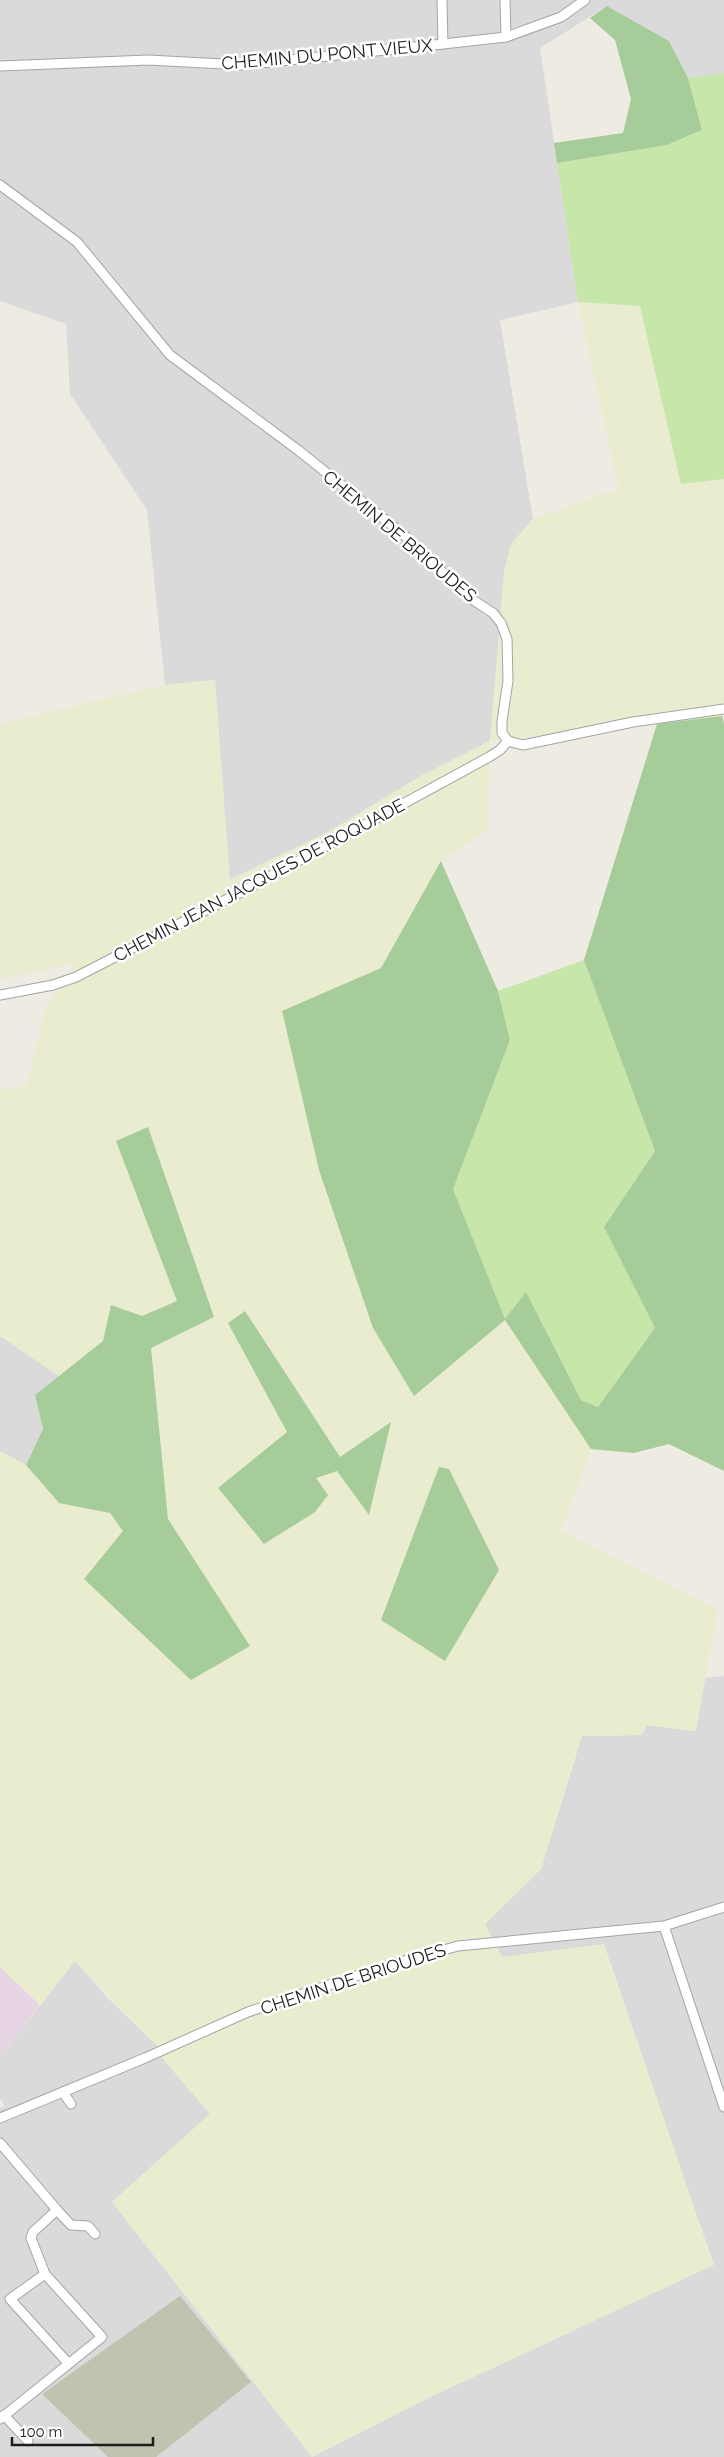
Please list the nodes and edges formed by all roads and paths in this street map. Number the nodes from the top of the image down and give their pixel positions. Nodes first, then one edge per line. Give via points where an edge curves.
1 (442, 0) edge
2 (504, 0) edge
3 (585, 0) edge
4 (506, 37) junction
5 (444, 44) junction
6 (0, 66) edge
7 (0, 185) edge
8 (724, 709) edge
9 (508, 741) junction
10 (0, 995) edge
11 (724, 1907) edge
12 (664, 1926) junction
13 (63, 2092) junction
14 (70, 2104) dead end
15 (724, 2107) edge
16 (0, 2118) edge
17 (0, 2143) edge
18 (57, 2210) junction
19 (95, 2234) dead end
20 (44, 2274) junction
21 (68, 2363) junction
22 (2, 2417) edge
23 (28, 2441) dead end

1 - 5 street
2 - 4 street
3 - 4 street, CHEMIN DU PONT VIEUX via 561,17
4 - 5 street, CHEMIN DU PONT VIEUX
5 - 6 street, CHEMIN DU PONT VIEUX via 242,65 148,60
7 - 9 street, CHEMIN DE BRIOUDES via 77,242 170,354 298,450 404,535 467,596 493,612 507,638 508,681 502,732
8 - 9 street via 632,722 523,745
9 - 10 street, CHEMIN JEAN JACQUES DE ROQUADE via 489,757 376,819 76,977
11 - 12 street, CHEMIN DE BRIOUDES
12 - 13 street, CHEMIN DE BRIOUDES via 458,1946 248,2012
12 - 15 street
13 - 14 street
13 - 16 street, CHEMIN DE BRIOUDES
17 - 18 street
18 - 19 street via 71,2225 88,2226
18 - 20 street via 33,2232 31,2238
20 - 21 street via 102,2337
20 - 21 street via 10,2299
21 - 22 street
22 - 23 street

